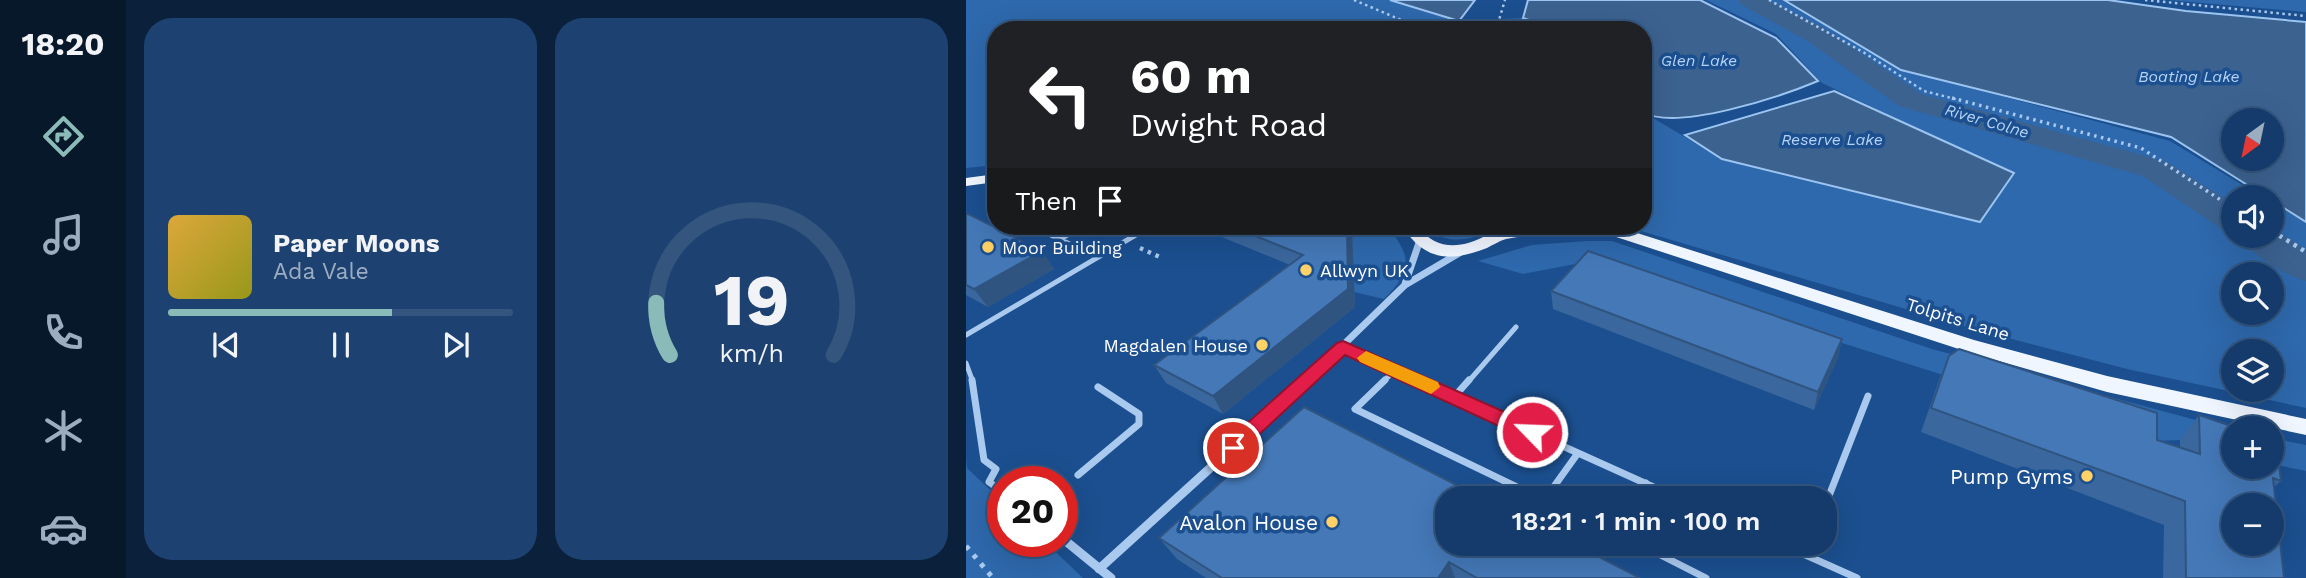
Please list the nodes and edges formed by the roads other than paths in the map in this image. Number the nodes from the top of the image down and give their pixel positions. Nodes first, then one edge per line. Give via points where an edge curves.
1 (987, 179) edge
2 (966, 182) edge
3 (1051, 235) edge
4 (1067, 235) edge
5 (1135, 235) edge
6 (1416, 235) edge
7 (1496, 235) edge
8 (1633, 235) edge
9 (1060, 239) junction
10 (1420, 240) junction
11 (1465, 250) junction
12 (1097, 257) junction
13 (1405, 285) junction
14 (1516, 327) dead end
15 (966, 335) edge
16 (1343, 347) junction
17 (966, 363) edge
18 (1395, 370) junction
19 (1098, 387) dead end
20 (1868, 396) dead end
21 (1454, 397) junction
22 (2306, 427) edge
23 (1578, 453) junction
24 (992, 466) edge
25 (1078, 475) dead end
26 (1646, 484) joint
27 (1517, 486) edge
28 (1554, 486) edge
29 (1651, 486) edge
30 (1833, 486) edge
31 (1078, 551) edge
32 (1663, 556) edge
33 (1807, 556) edge
34 (1099, 569) junction
35 (1111, 578) edge
36 (1706, 578) edge
37 (1857, 578) edge

1 - 2 main road
3 - 9 lane
4 - 9 lane
5 - 12 lane
6 - 10 main road
7 - 11 main road, Tolpits Lane
8 - 22 main road, Tolpits Lane via 1970,346 2107,384
9 - 12 lane
10 - 11 main road, Tolpits Lane via 1433,247
10 - 13 street
11 - 13 street
12 - 15 lane
13 - 16 street
14 - 21 lane
16 - 18 lane
16 - 34 street
17 - 24 lane via 980,402 984,460
18 - 21 lane
18 - 27 lane via 1355,409
19 - 25 lane via 1139,414 1139,424
20 - 30 lane
21 - 23 lane
23 - 26 lane
23 - 28 lane
26 - 29 lane
31 - 34 street
32 - 36 lane
33 - 37 lane
34 - 35 street

